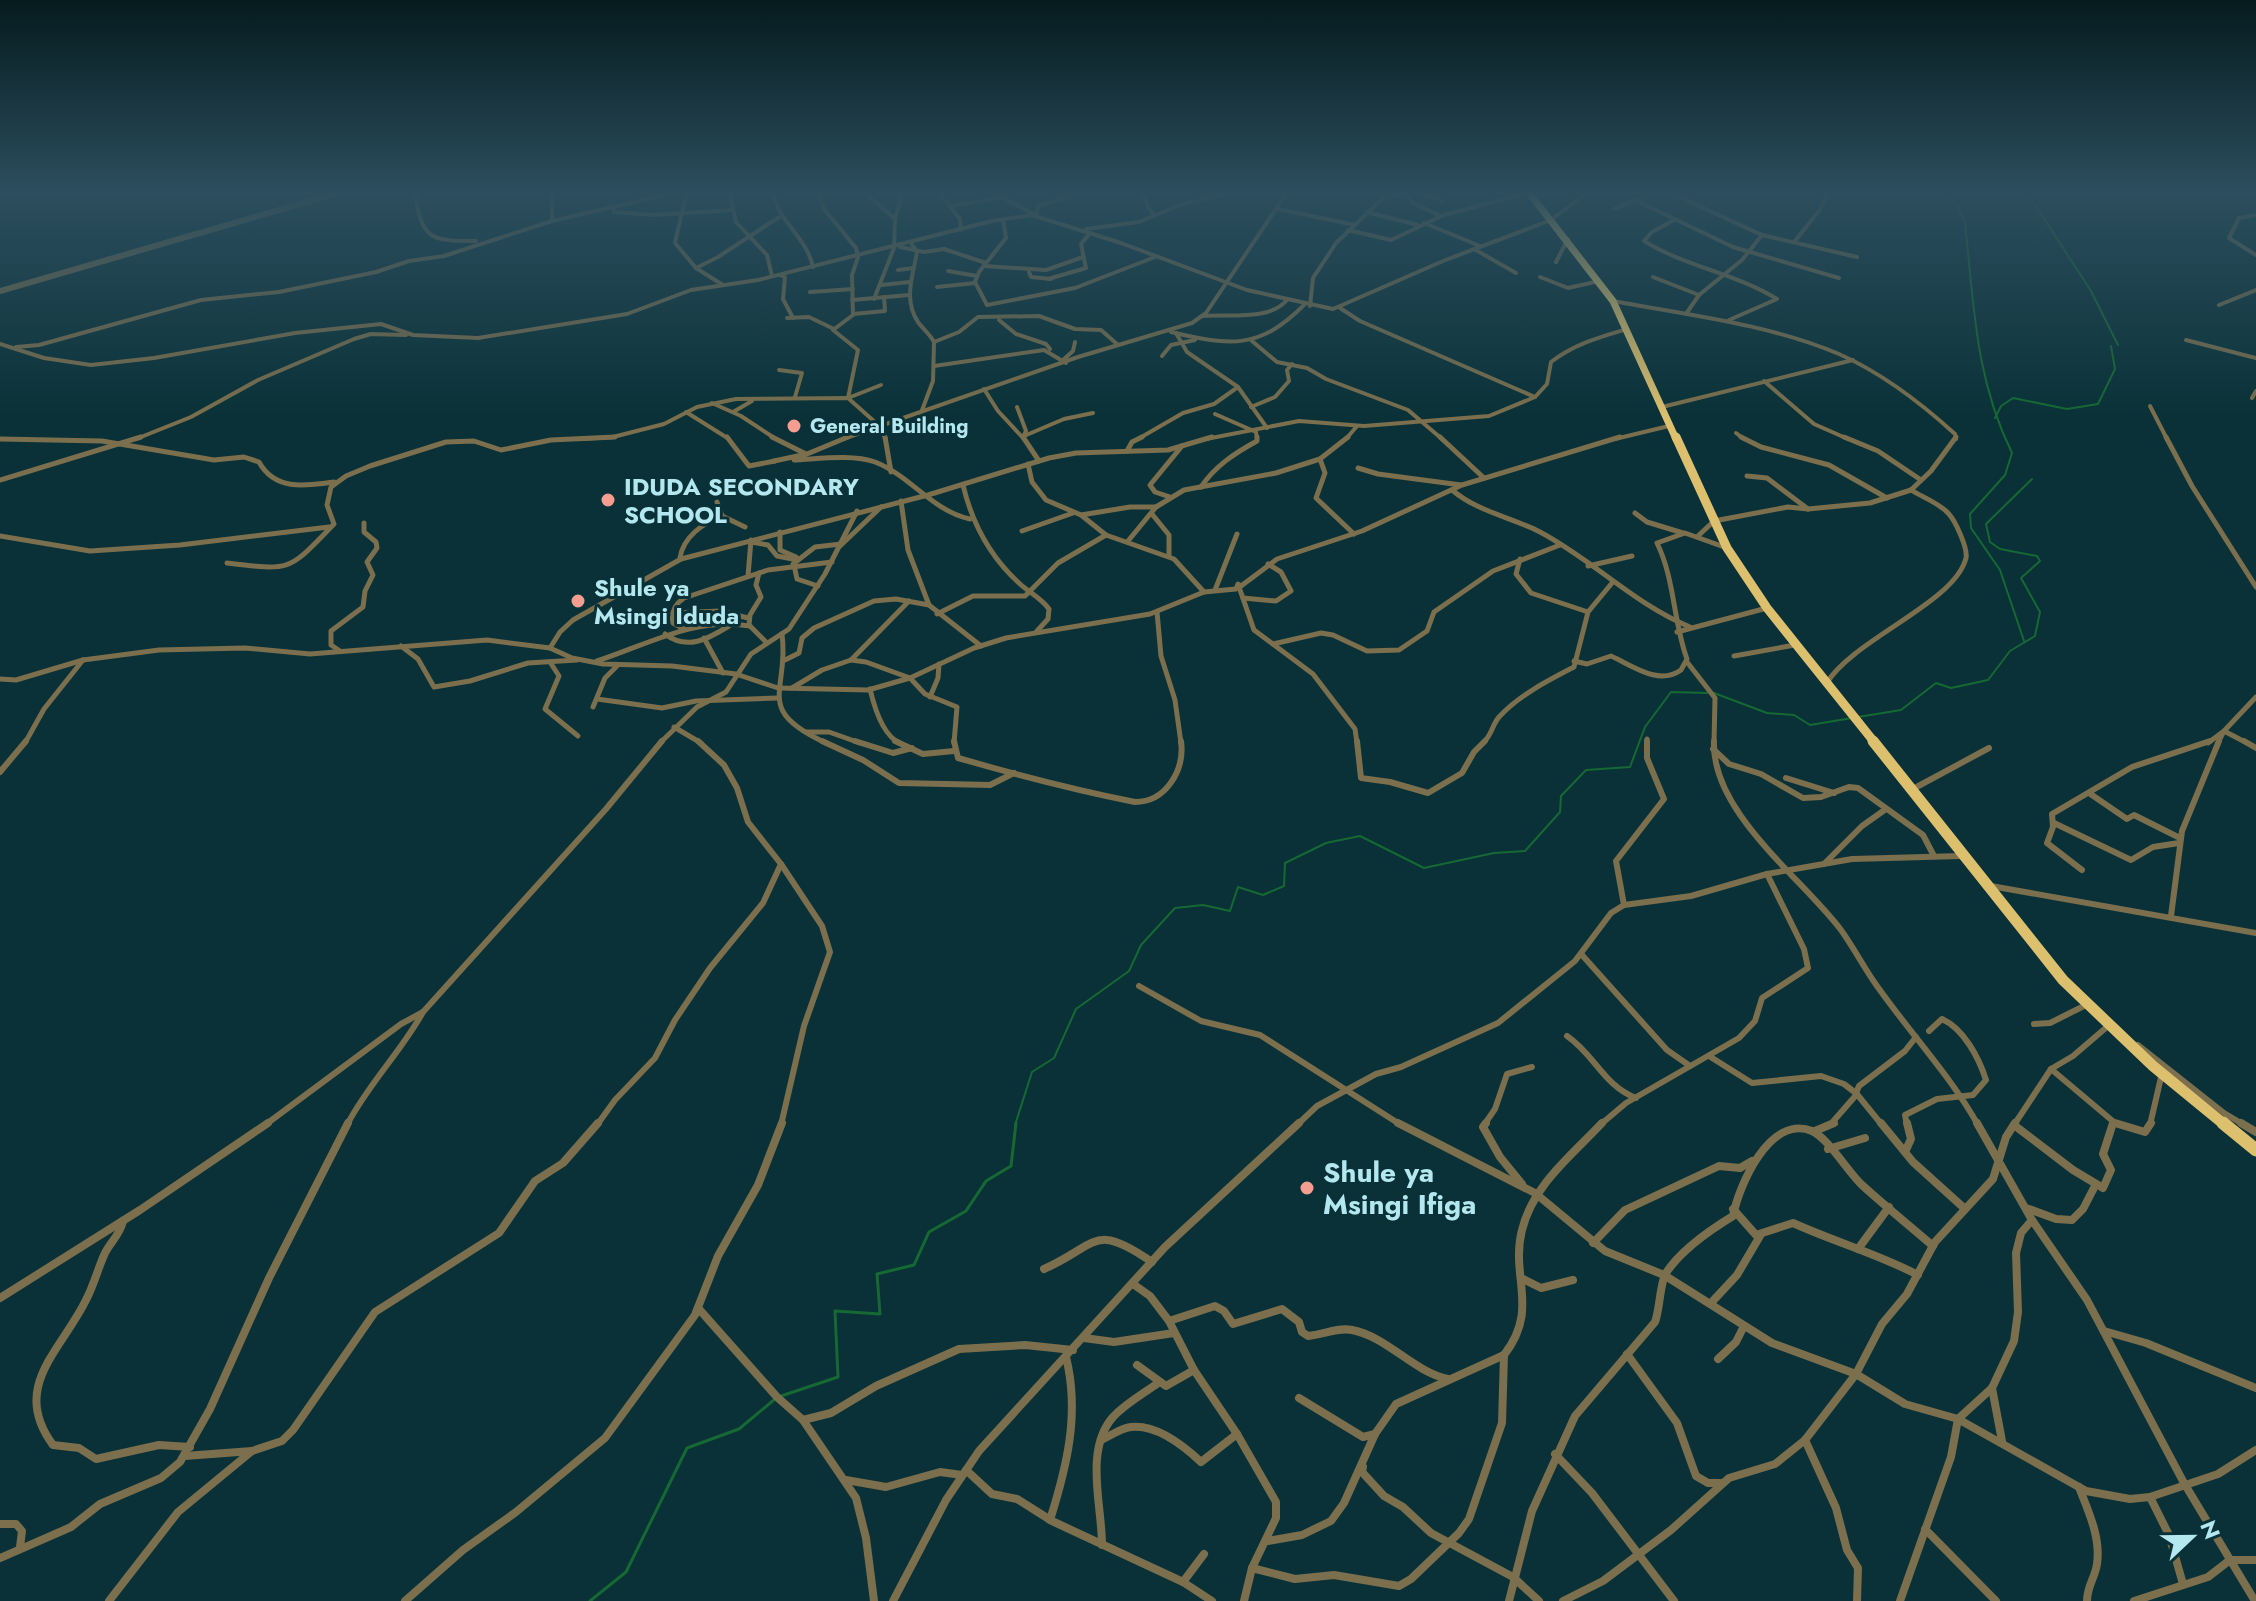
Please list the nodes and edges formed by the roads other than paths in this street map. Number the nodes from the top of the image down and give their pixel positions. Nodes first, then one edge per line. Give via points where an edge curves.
1 (914, 268) edge
2 (73, 269) edge
3 (384, 269) edge
4 (697, 269) edge
5 (770, 269) edge
6 (807, 269) edge
7 (854, 269) edge
8 (888, 269) edge
9 (908, 269) edge
10 (982, 269) edge
11 (997, 269) edge
12 (1050, 269) edge
13 (1086, 269) edge
14 (1125, 269) edge
15 (1187, 269) edge
16 (1236, 269) edge
17 (1319, 269) edge
18 (1428, 269) edge
19 (1507, 269) edge
20 (1590, 269) edge
21 (1715, 269) edge
22 (1729, 269) edge
23 (1807, 269) edge
24 (898, 270) dead end
25 (948, 271) dead end
26 (1029, 272) junction
27 (1725, 272) junction
28 (1516, 273) dead end
29 (784, 275) junction
30 (772, 276) junction
31 (977, 276) junction
32 (1540, 277) dead end
33 (1653, 277) dead end
34 (1839, 278) dead end
35 (1048, 279) junction
36 (1599, 281) junction
37 (910, 282) junction
38 (975, 283) junction
39 (1227, 283) junction
40 (723, 285) junction
41 (881, 285) junction
42 (937, 287) dead end
43 (1079, 287) junction
44 (853, 289) junction
45 (2256, 290) edge
46 (0, 291) edge
47 (810, 292) dead end
48 (909, 295) junction
49 (1699, 295) junction
50 (884, 297) junction
51 (874, 299) junction
52 (852, 300) junction
53 (1287, 300) junction
54 (1613, 301) junction
55 (1307, 305) junction
56 (2219, 305) dead end
57 (1340, 308) junction
58 (853, 314) junction
59 (1686, 314) junction
60 (1203, 316) junction
61 (995, 318) junction
62 (1727, 321) junction
63 (834, 329) junction
64 (1627, 329) junction
65 (1168, 331) junction
66 (1176, 333) junction
67 (413, 335) junction
68 (1199, 339) junction
69 (2186, 340) dead end
70 (1252, 341) junction
71 (934, 342) junction
72 (1075, 342) dead end
73 (1179, 343) junction
74 (0, 344) edge
75 (1117, 344) junction
76 (14, 347) junction
77 (1050, 350) junction
78 (1162, 356) dead end
79 (2256, 358) edge
80 (1853, 360) junction
81 (1064, 361) junction
82 (1292, 364) junction
83 (934, 366) junction
84 (779, 370) dead end
85 (1764, 381) junction
86 (881, 385) dead end
87 (1238, 387) junction
88 (984, 389) junction
89 (2256, 391) edge
90 (795, 397) junction
91 (1535, 397) junction
92 (759, 398) junction
93 (848, 398) junction
94 (2252, 398) dead end
95 (712, 403) junction
96 (2150, 406) dead end
97 (1017, 407) dead end
98 (1251, 407) junction
99 (1662, 407) junction
100 (686, 412) junction
101 (733, 412) junction
102 (921, 413) junction
103 (1093, 413) dead end
104 (1215, 414) dead end
105 (1422, 419) junction
106 (1357, 426) junction
107 (1669, 426) junction
108 (880, 427) junction
109 (1269, 428) junction
110 (1256, 432) junction
111 (1736, 433) dead end
112 (1024, 436) junction
113 (0, 439) edge
114 (124, 443) junction
115 (1184, 444) junction
116 (822, 448) junction
117 (796, 449) junction
118 (1127, 451) junction
119 (807, 454) junction
120 (1320, 459) junction
121 (774, 461) junction
122 (1039, 461) junction
123 (1028, 464) junction
124 (1358, 468) dead end
125 (891, 472) junction
126 (1747, 476) dead end
127 (1484, 478) junction
128 (0, 480) edge
129 (1921, 480) junction
130 (337, 481) junction
131 (963, 485) junction
132 (1462, 485) junction
133 (1201, 487) junction
134 (1452, 490) junction
135 (1911, 490) junction
136 (928, 495) junction
137 (1170, 497) junction
138 (1887, 498) junction
139 (901, 501) junction
140 (717, 502) dead end
141 (883, 505) junction
142 (1156, 507) junction
143 (1808, 509) junction
144 (857, 511) junction
145 (1073, 513) junction
146 (1635, 513) dead end
147 (1152, 514) junction
148 (1081, 515) junction
149 (722, 516) junction
150 (970, 519) junction
151 (1714, 521) junction
152 (364, 523) dead end
153 (332, 527) junction
154 (745, 527) dead end
155 (1022, 531) dead end
156 (780, 532) junction
157 (1683, 533) junction
158 (1237, 534) dead end
159 (1354, 534) junction
160 (1106, 535) junction
161 (0, 536) edge
162 (1698, 536) junction
163 (751, 541) junction
164 (1128, 541) junction
165 (840, 545) junction
166 (1560, 545) junction
167 (1727, 548) junction
168 (1632, 556) dead end
169 (1170, 557) junction
170 (680, 558) dead end
171 (1520, 559) junction
172 (832, 562) junction
173 (227, 563) dead end
174 (795, 563) junction
175 (1268, 564) junction
176 (1588, 566) junction
177 (759, 573) junction
178 (748, 576) junction
179 (1612, 583) junction
180 (1238, 584) junction
181 (818, 586) junction
182 (2256, 587) edge
183 (1215, 590) junction
184 (1031, 592) junction
185 (1204, 592) junction
186 (1243, 598) junction
187 (909, 601) junction
188 (929, 605) junction
189 (1767, 608) junction
190 (1157, 612) junction
191 (1588, 612) junction
192 (673, 613) junction
193 (937, 614) junction
194 (748, 618) junction
195 (1675, 620) junction
196 (731, 625) junction
197 (750, 626) junction
198 (1690, 627) junction
199 (684, 629) junction
200 (1037, 631) junction
201 (1677, 632) junction
202 (665, 634) junction
203 (782, 634) junction
204 (704, 638) junction
205 (766, 642) junction
206 (1269, 642) junction
207 (398, 645) junction
208 (1795, 645) junction
209 (981, 646) junction
210 (550, 648) junction
211 (340, 651) junction
212 (1734, 656) dead end
213 (582, 659) junction
214 (83, 660) junction
215 (785, 660) junction
216 (851, 660) junction
217 (1574, 661) junction
218 (550, 662) junction
219 (593, 662) junction
220 (1687, 662) junction
221 (939, 664) junction
222 (617, 666) junction
223 (723, 673) junction
224 (736, 674) junction
225 (910, 678) junction
226 (0, 679) edge
227 (1826, 684) junction
228 (778, 688) junction
229 (792, 689) junction
230 (870, 689) junction
231 (930, 697) junction
232 (2256, 697) edge
233 (778, 698) junction
234 (597, 699) junction
235 (708, 701) junction
236 (593, 707) dead end
237 (674, 727) junction
238 (2224, 731) junction
239 (805, 732) junction
240 (578, 736) dead end
241 (1647, 739) dead end
242 (912, 748) junction
243 (1989, 748) dead end
244 (2256, 748) edge
245 (1713, 749) junction
246 (954, 751) junction
247 (0, 772) edge
248 (1014, 773) junction
249 (1786, 778) dead end
250 (1911, 790) junction
251 (1834, 793) junction
252 (2089, 793) junction
253 (1886, 809) junction
254 (2054, 823) junction
255 (2180, 841) junction
256 (1934, 856) junction
257 (1961, 856) junction
258 (781, 864) junction
259 (1824, 864) junction
260 (2082, 870) dead end
261 (1785, 871) junction
262 (1767, 874) junction
263 (1988, 885) junction
264 (1624, 905) junction
265 (2171, 916) junction
266 (2256, 933) edge
267 (1582, 955) junction
268 (1139, 986) dead end
269 (2086, 1005) junction
270 (423, 1012) junction
271 (2034, 1024) dead end
272 (2108, 1026) junction
273 (1929, 1031) dead end
274 (1567, 1036) dead end
275 (1916, 1037) junction
276 (1709, 1056) junction
277 (1690, 1066) junction
278 (1532, 1067) dead end
279 (2051, 1069) junction
280 (2162, 1073) junction
281 (1345, 1090) junction
282 (1857, 1094) junction
283 (1962, 1097) junction
284 (1636, 1098) junction
285 (2113, 1122) junction
286 (2014, 1125) junction
287 (1815, 1131) junction
288 (2256, 1132) edge
289 (1865, 1138) dead end
290 (1828, 1149) junction
291 (2256, 1150) edge
292 (1905, 1152) junction
293 (1757, 1155) junction
294 (1998, 1158) junction
295 (2096, 1184) junction
296 (1535, 1193) junction
297 (1889, 1207) junction
298 (1964, 1208) junction
299 (1733, 1209) junction
300 (2029, 1209) junction
301 (2032, 1220) junction
302 (123, 1221) junction
303 (1760, 1236) junction
304 (1593, 1243) junction
305 (1933, 1246) junction
306 (1858, 1249) junction
307 (1152, 1262) junction
308 (1044, 1269) dead end
309 (1664, 1275) junction
310 (1918, 1275) junction
311 (1521, 1278) junction
312 (1573, 1280) dead end
313 (1133, 1284) junction
314 (0, 1298) edge
315 (1711, 1303) junction
316 (698, 1308) junction
317 (1169, 1321) junction
318 (1744, 1326) junction
319 (2104, 1331) junction
320 (1174, 1333) junction
321 (1084, 1338) junction
322 (1070, 1354) junction
323 (1627, 1354) junction
324 (1504, 1355) junction
325 (1718, 1359) dead end
326 (1137, 1365) dead end
327 (1194, 1370) junction
328 (1856, 1374) junction
329 (1453, 1379) junction
330 (1158, 1383) junction
331 (1992, 1388) junction
332 (2256, 1388) edge
333 (1299, 1398) dead end
334 (1958, 1419) junction
335 (803, 1420) junction
336 (1237, 1434) junction
337 (1375, 1434) junction
338 (1101, 1440) junction
339 (1805, 1440) junction
340 (2002, 1441) junction
341 (2256, 1450) edge
342 (187, 1451) junction
343 (252, 1451) junction
344 (1555, 1454) junction
345 (1363, 1463) junction
346 (964, 1472) junction
347 (846, 1480) junction
348 (1721, 1483) junction
349 (2184, 1483) junction
350 (2079, 1487) junction
351 (2150, 1497) junction
352 (1050, 1520) junction
353 (0, 1524) edge
354 (1925, 1529) junction
355 (1268, 1541) junction
356 (1451, 1542) junction
357 (1102, 1545) junction
358 (20, 1547) junction
359 (1639, 1552) junction
360 (1204, 1554) dead end
361 (0, 1558) edge
362 (2230, 1560) junction
363 (2256, 1560) edge
364 (1252, 1568) junction
365 (1513, 1577) junction
366 (1183, 1582) junction
367 (2183, 1584) junction
368 (109, 1601) edge
369 (405, 1601) edge
370 (874, 1601) edge
371 (893, 1601) edge
372 (1212, 1601) edge
373 (1244, 1601) edge
374 (1509, 1601) edge
375 (1539, 1601) edge
376 (1563, 1601) edge
377 (1674, 1601) edge
378 (1857, 1601) edge
379 (1900, 1601) edge
380 (1996, 1601) edge
381 (2087, 1601) edge
382 (2134, 1601) edge
383 (2255, 1601) edge

1 - 37 street
2 - 46 street
3 - 76 street via 279,292 201,300 51,342
4 - 40 street
5 - 30 street
6 - 29 street
7 - 44 street
8 - 41 street
9 - 24 street
10 - 31 street
11 - 26 street
12 - 26 street
13 - 35 street
14 - 43 street
15 - 39 street
16 - 39 street
17 - 55 street
18 - 57 street
19 - 28 street
20 - 36 highway
21 - 27 street
22 - 27 street
23 - 34 street
25 - 31 street
26 - 35 street via 1031,277
27 - 49 street
27 - 62 street via 1777,299
29 - 30 street
29 - 63 street via 782,298 790,318 809,317
30 - 40 street
31 - 38 street
32 - 36 street via 1568,288
33 - 49 street
35 - 43 street via 1073,280
36 - 54 highway
37 - 41 street
37 - 48 street
38 - 42 street
38 - 43 street via 987,306
39 - 53 street
39 - 60 street
40 - 67 street via 685,291 627,314 478,338
41 - 51 street
44 - 47 street
44 - 52 street
45 - 56 street
48 - 50 street
48 - 71 street via 917,321
49 - 59 street
50 - 51 street
50 - 58 street via 886,311
51 - 52 street
52 - 58 street
53 - 55 street
53 - 60 street via 1266,315
54 - 59 street
54 - 64 highway
55 - 57 street
55 - 70 street via 1280,329
57 - 91 street
58 - 63 street
59 - 62 street
60 - 65 street
61 - 71 street via 976,317 956,336
61 - 75 street via 1041,316 1075,329 1101,330
61 - 77 street
62 - 80 street
63 - 93 street via 858,350
64 - 91 street via 1588,341 1553,360 1547,384
64 - 99 highway
65 - 66 street
65 - 75 street
66 - 68 street
66 - 73 street
67 - 76 street via 381,324 99,365 44,358
67 - 114 street via 354,339 258,380 214,407
68 - 70 street via 1233,345
68 - 73 street
69 - 79 street
70 - 82 street via 1277,362
71 - 83 street
72 - 81 street
73 - 78 street via 1168,346
73 - 87 street
74 - 76 street
75 - 81 street
77 - 81 street
77 - 83 street
80 - 85 street
80 - 129 street via 1954,431 1956,439
81 - 88 street
82 - 98 street via 1289,381 1279,394
82 - 105 street via 1400,405
83 - 102 street
84 - 90 street via 802,373
85 - 99 street
85 - 129 street via 1814,424 1878,451
86 - 93 street
87 - 98 street
87 - 118 street via 1214,404 1183,413 1137,438
88 - 102 street
88 - 112 street
89 - 94 street
90 - 92 street
90 - 93 street
91 - 105 street via 1489,416
92 - 95 street
92 - 101 street
93 - 108 street
95 - 100 street
95 - 101 street
96 - 182 street via 2192,486
97 - 112 street
98 - 109 street
99 - 107 highway
100 - 121 street via 729,437 749,466
100 - 130 street via 663,424 605,438 551,440 501,450 474,441 446,442
101 - 117 street
102 - 108 street
103 - 112 street
104 - 110 street
105 - 106 street
105 - 127 street
106 - 109 street via 1303,421
106 - 120 street
107 - 127 street
107 - 151 highway
108 - 116 street
108 - 125 street
109 - 110 street
110 - 115 street
110 - 133 street via 1256,444 1233,454
111 - 138 street via 1758,448 1823,463
112 - 122 street
113 - 114 street
114 - 128 street
114 - 130 street via 207,460 253,459 267,476 292,486
115 - 118 street via 1168,450
115 - 137 street via 1150,485
116 - 117 street
116 - 119 street
117 - 119 street
118 - 122 street
119 - 121 street
120 - 133 street
120 - 159 street via 1325,473 1317,499
121 - 125 street via 849,459 874,462
122 - 123 street
123 - 131 street
123 - 145 street via 1032,482 1046,500
124 - 132 street
125 - 136 street
126 - 143 street via 1767,478
127 - 132 street
129 - 135 street
130 - 153 street via 327,499
131 - 136 street
131 - 150 street
132 - 134 street
133 - 137 street
134 - 159 street
134 - 166 street
135 - 138 street
135 - 227 street via 1948,513 1967,552 1965,562 1938,595 1837,666
136 - 139 street
136 - 150 street via 949,513
137 - 142 street
138 - 143 street
139 - 141 street
139 - 188 street via 908,550
140 - 149 street
141 - 144 street
141 - 165 street
142 - 147 street
142 - 148 street
143 - 151 street via 1788,507
144 - 156 street
144 - 165 street
145 - 148 street
145 - 155 street
146 - 157 street via 1650,524
147 - 164 street
147 - 169 street via 1169,535
148 - 160 street
149 - 154 street
149 - 170 street via 704,523
150 - 184 street
151 - 162 street
151 - 167 highway
152 - 211 street via 364,532 376,542 367,562 373,575 363,607 331,631 331,645
153 - 161 street via 89,551
153 - 173 street via 285,567
156 - 163 street
156 - 174 street via 780,550
157 - 162 street
157 - 195 street via 1657,543 1671,575
158 - 183 street
159 - 175 street
160 - 164 street
160 - 184 street via 1058,563
162 - 167 street
163 - 174 street via 768,545 777,556
163 - 178 street
163 - 210 street via 681,559 654,573 573,620
164 - 169 street
165 - 172 street
165 - 174 street via 815,547
166 - 171 street
166 - 176 street
167 - 189 highway
168 - 176 street
169 - 185 street
171 - 191 street via 1516,574 1528,591
171 - 206 street via 1440,607 1425,635 1401,648 1370,652 1324,633 1280,645
172 - 174 street
172 - 181 street
174 - 177 street
174 - 181 street via 797,579
175 - 180 street
175 - 186 street via 1281,572 1291,591 1279,600
176 - 179 street
177 - 178 street
177 - 194 street via 761,597
178 - 192 street via 684,598
179 - 191 street
179 - 195 street
180 - 183 street via 1235,590
180 - 186 street
181 - 203 street
183 - 185 street
184 - 193 street via 1011,598 973,596
184 - 200 street via 1051,614
185 - 190 street
186 - 206 street via 1254,630
187 - 188 street
187 - 215 street via 880,599 814,628 802,638 799,653
187 - 216 street
188 - 193 street
189 - 198 street
189 - 208 highway
190 - 200 street
190 - 248 street via 1161,656 1182,748 1171,785 1141,802
191 - 217 street
192 - 194 street via 720,611
192 - 199 street via 673,623
193 - 209 street
194 - 197 street
195 - 198 street
195 - 201 street
196 - 197 street
196 - 199 street
196 - 204 street
197 - 205 street
198 - 201 street
199 - 202 street
200 - 209 street
201 - 220 street
202 - 204 street via 686,645
202 - 219 street
203 - 205 street
203 - 215 street
204 - 223 street
205 - 224 street
206 - 217 street via 1313,674 1344,712 1355,729 1361,778 1424,793 1456,779 1492,734 1498,717 1574,667
207 - 210 street via 487,640
207 - 211 street
207 - 218 street via 418,659 434,687
208 - 212 street
208 - 227 highway
209 - 221 street
210 - 213 street
211 - 214 street via 199,648
213 - 218 street
213 - 219 street
214 - 226 street via 16,680
214 - 247 street
215 - 228 street
216 - 225 street
216 - 229 street
217 - 220 street via 1587,664 1611,656 1641,673 1660,676
218 - 240 street via 559,676 545,709
219 - 222 street
220 - 245 street via 1715,698
221 - 225 street
221 - 231 street
222 - 223 street
222 - 234 street via 605,678
223 - 224 street
224 - 228 street
224 - 235 street via 726,692
225 - 230 street
225 - 231 street
227 - 250 highway
228 - 229 street
228 - 233 street
229 - 230 street
230 - 242 street via 890,739
231 - 246 street via 958,708
232 - 238 street
233 - 235 street
233 - 239 street
234 - 235 street via 655,708
234 - 236 street
235 - 237 street
237 - 258 street via 724,765 748,822
237 - 270 street
238 - 244 street
238 - 252 street via 2207,744 2132,767
238 - 255 street
239 - 242 street via 825,730 892,753
239 - 248 street via 899,783 990,785
241 - 264 street via 1647,758 1664,799 1616,861
242 - 246 street via 923,754
243 - 250 street
245 - 251 street via 1729,764 1761,774 1799,797
245 - 261 street via 1717,772 1736,808
246 - 248 street via 960,759
249 - 251 street
250 - 257 highway
251 - 253 street via 1857,787
252 - 254 street via 2055,809
252 - 255 street via 2127,819 2134,815
253 - 256 street via 1923,835
253 - 259 street
254 - 255 street via 2130,860 2140,851
254 - 260 street via 2047,843
255 - 265 street
256 - 257 street
256 - 259 street
257 - 263 highway
258 - 316 street via 822,926 830,952 804,1026 774,1146
258 - 343 street via 763,903 710,968 655,1058 581,1146 526,1190 499,1233 375,1312 293,1430 282,1441
259 - 261 street
261 - 262 street
261 - 275 street via 1842,931
262 - 264 street via 1691,896
262 - 276 street via 1809,965 1762,998 1752,1026
263 - 265 street
263 - 269 highway
264 - 267 street via 1611,913
265 - 266 street
267 - 277 street via 1667,1050
267 - 281 street via 1493,1026
268 - 281 street via 1201,1021 1268,1039
269 - 271 street via 2047,1024
269 - 272 highway
270 - 302 street
270 - 342 street via 352,1116
272 - 279 street
272 - 280 highway
272 - 288 street
273 - 283 street via 1942,1019 1949,1021 1983,1067 1984,1086
274 - 284 street via 1615,1089
275 - 282 street via 1859,1086
275 - 283 street
276 - 277 street
276 - 282 street via 1752,1083 1784,1083 1823,1074
277 - 284 street
278 - 296 street via 1507,1074 1483,1131 1513,1178
279 - 285 street
279 - 286 street
280 - 285 street via 2148,1131
280 - 291 highway
281 - 296 street via 1452,1154
281 - 307 street via 1305,1116
282 - 287 street via 1834,1123
282 - 292 street
283 - 292 street via 1937,1099 1905,1115 1911,1139
283 - 294 street
284 - 296 street via 1596,1128
285 - 295 street via 2103,1154 2111,1166 2109,1178 2105,1187
286 - 294 street
286 - 295 street
287 - 290 street
287 - 293 street via 1787,1130
289 - 290 street
290 - 297 street
292 - 298 street
293 - 299 street
293 - 304 street via 1748,1165 1719,1166 1625,1210
294 - 298 street via 1993,1179
294 - 300 street
295 - 300 street via 2072,1222
296 - 304 street
296 - 311 street via 1521,1232
297 - 305 street
297 - 306 street
298 - 305 street
299 - 303 street
299 - 309 street via 1730,1219 1708,1231
300 - 301 street
301 - 319 street
301 - 331 street via 2021,1233 2016,1253 2014,1341
302 - 314 street
302 - 342 street via 86,1301 57,1344 34,1405 53,1445 79,1448 96,1459 159,1445
303 - 306 street via 1791,1223
303 - 315 street via 1737,1275
304 - 309 street
305 - 310 street
306 - 310 street
307 - 308 street via 1123,1242 1102,1238
307 - 313 street
309 - 315 street
309 - 323 street via 1659,1313
310 - 328 street via 1882,1324
311 - 312 street via 1541,1288
311 - 324 street via 1522,1318
313 - 317 street
313 - 321 street
315 - 318 street
316 - 335 street
316 - 369 street via 605,1438
317 - 320 street
317 - 329 street via 1215,1306 1233,1324 1282,1309 1308,1336 1339,1330 1364,1334 1420,1368
318 - 325 street
318 - 328 street via 1793,1353
319 - 332 street
319 - 349 street
320 - 321 street via 1102,1345
320 - 327 street
321 - 322 street
322 - 335 street via 1025,1345 959,1349 876,1386 831,1413
322 - 346 street
322 - 352 street via 1069,1460
323 - 344 street via 1575,1416
323 - 348 street via 1677,1423 1696,1476
324 - 329 street
324 - 356 street via 1504,1411 1494,1451 1469,1519
326 - 330 street
327 - 330 street via 1169,1385
327 - 336 street
328 - 334 street via 1905,1404
328 - 339 street
329 - 337 street via 1396,1404
330 - 338 street via 1112,1418
331 - 334 street
331 - 340 street
333 - 337 street via 1363,1437
334 - 340 street
334 - 354 street via 1951,1457
335 - 347 street
336 - 338 street via 1201,1462 1178,1441 1139,1427
336 - 355 street via 1276,1502
337 - 345 street
338 - 357 street
339 - 348 street via 1775,1464
339 - 378 street via 1858,1569
340 - 350 street
341 - 349 street via 2218,1474
342 - 343 street
342 - 358 street via 161,1478 100,1504 61,1532
343 - 368 street via 172,1519
344 - 359 street
344 - 365 street
345 - 355 street via 1329,1524
345 - 356 street via 1362,1472 1384,1496
346 - 347 street via 940,1472 886,1487
346 - 352 street via 992,1494 1017,1499
346 - 371 street
347 - 370 street via 862,1515
348 - 359 street
349 - 351 street
349 - 362 street
350 - 351 street via 2117,1498
350 - 381 street via 2097,1549
351 - 367 street via 2169,1535
352 - 357 street
353 - 358 street via 16,1524 22,1531
354 - 379 street
354 - 380 street
355 - 364 street
356 - 364 street via 1399,1586 1334,1575 1295,1579
356 - 365 street
357 - 366 street
358 - 361 street
359 - 376 street via 1603,1581
359 - 377 street
360 - 366 street
362 - 363 street
362 - 367 street via 2218,1572
362 - 383 street
364 - 373 street
365 - 374 street
365 - 375 street
366 - 372 street
367 - 382 street

